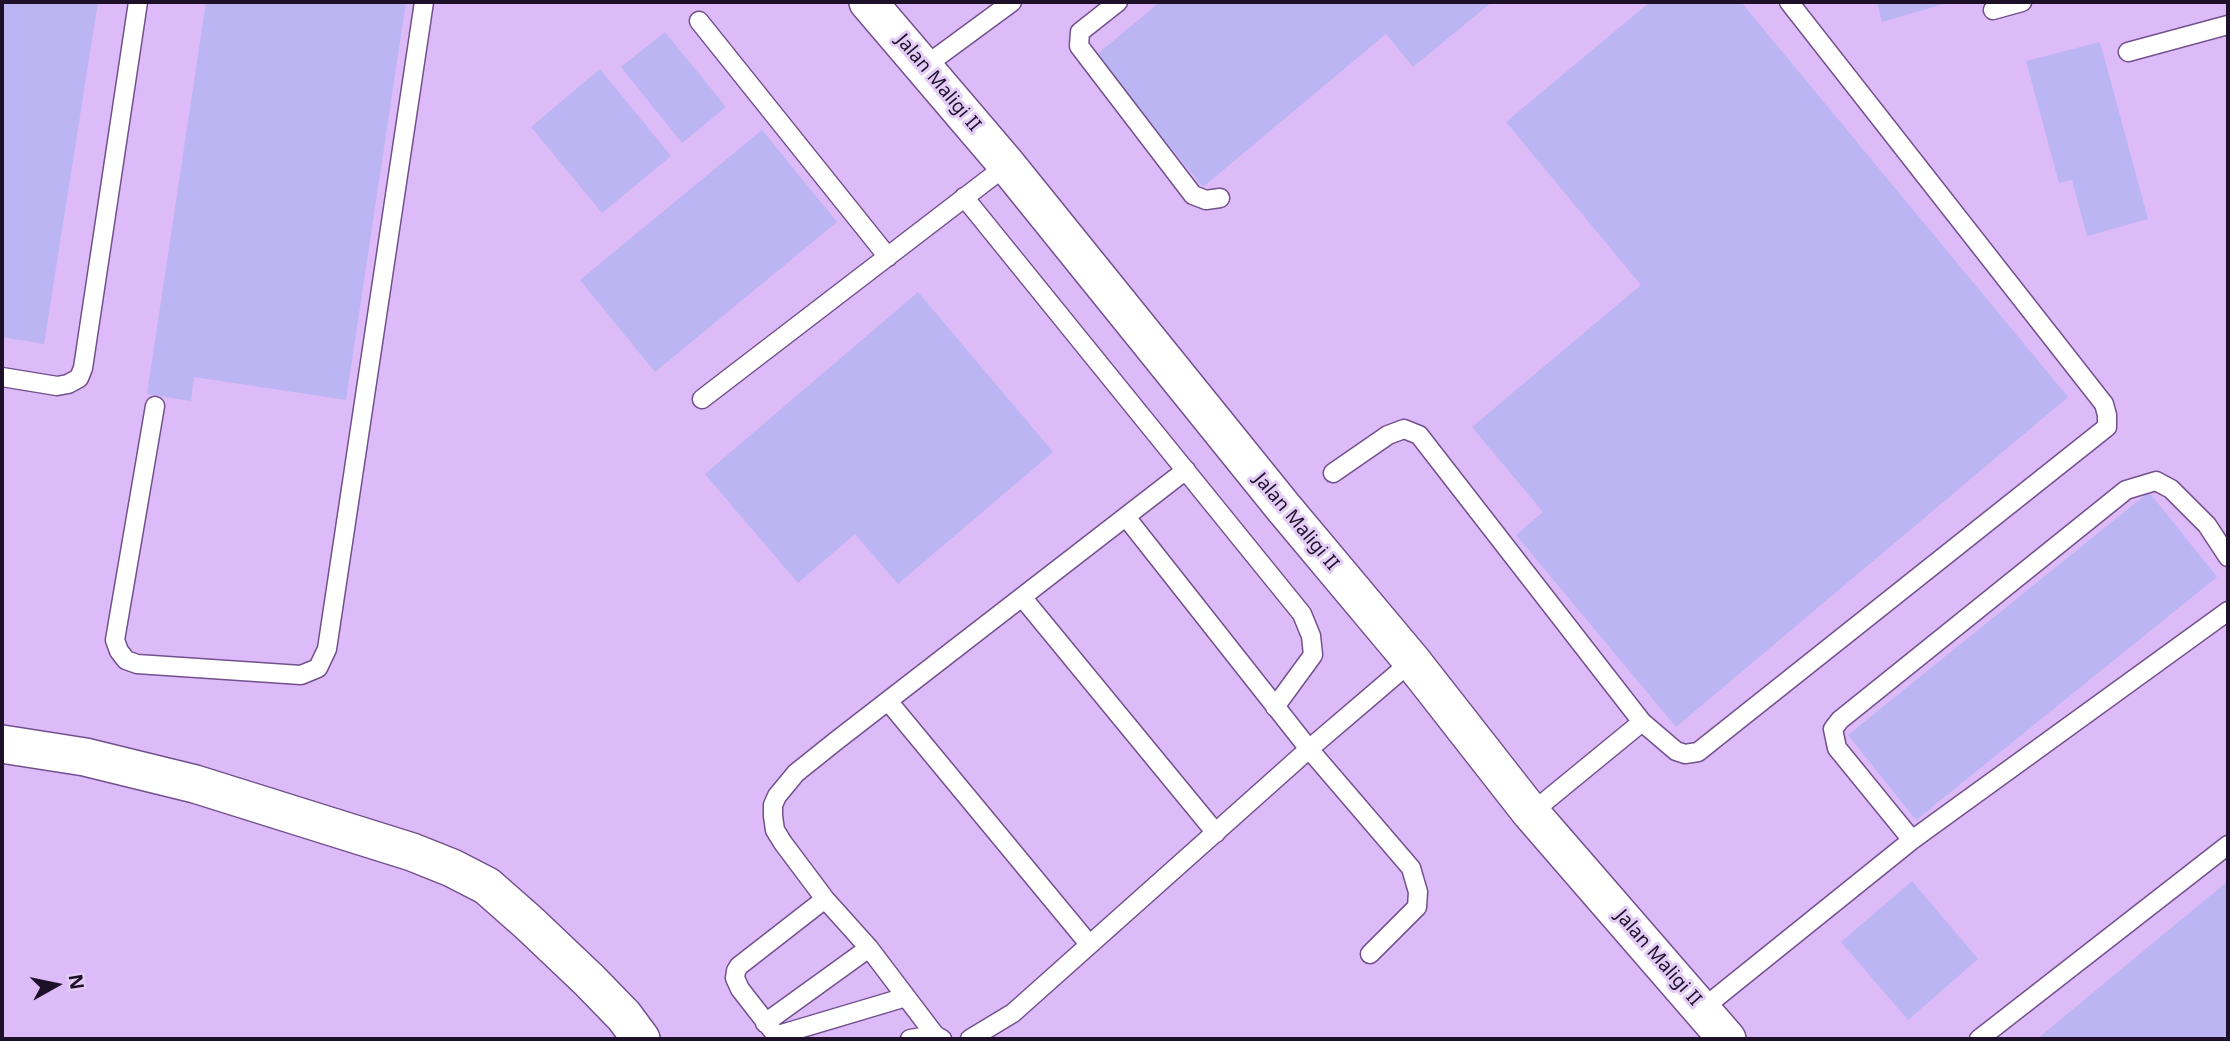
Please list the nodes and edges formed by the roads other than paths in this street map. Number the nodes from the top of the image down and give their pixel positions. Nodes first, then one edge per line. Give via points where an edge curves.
1 (138, 2) edge
2 (424, 2) edge
3 (868, 2) edge
4 (1012, 2) edge
5 (1118, 2) edge
6 (1788, 2) edge
7 (2022, 2) edge
8 (1993, 10) dead end
9 (699, 21) dead end
10 (2228, 25) edge
11 (2128, 52) dead end
12 (925, 66) junction
13 (1007, 165) junction
14 (964, 197) junction
15 (1220, 198) dead end
16 (888, 257) junction
17 (2, 377) edge
18 (702, 399) dead end
19 (155, 406) dead end
20 (1186, 470) junction
21 (1334, 473) dead end
22 (1126, 517) junction
23 (2228, 556) edge
24 (1022, 597) junction
25 (2228, 611) edge
26 (1412, 662) junction
27 (888, 701) junction
28 (1275, 707) junction
29 (1642, 722) junction
30 (2, 744) edge
31 (1309, 749) junction
32 (1531, 813) junction
33 (1216, 833) junction
34 (1912, 840) junction
35 (2228, 845) edge
36 (825, 899) junction
37 (1089, 944) junction
38 (869, 948) junction
39 (1370, 954) dead end
40 (906, 997) junction
41 (1702, 1009) junction
42 (773, 1033) edge
43 (939, 1037) edge
44 (641, 1039) edge
45 (910, 1039) edge
46 (970, 1039) edge
47 (1727, 1039) edge
48 (1979, 1039) edge

1 - 17 lane via 83,368 79,377 57,386
2 - 19 lane via 327,649 318,668 302,675 137,664 119,651 116,640
3 - 12 street, Jalan Maligi II
4 - 12 lane
5 - 15 lane via 1080,32 1079,47 1193,195 1206,200
6 - 29 lane via 2104,404 2107,427 1698,752 1676,751
7 - 8 lane
9 - 16 lane
10 - 11 lane
12 - 13 street, Jalan Maligi II
13 - 14 lane
13 - 26 street, Jalan Maligi II
14 - 16 lane
14 - 20 lane
16 - 18 lane
20 - 22 lane
20 - 28 lane via 1302,614 1311,636 1313,655
21 - 29 lane via 1388,435 1404,429 1419,435
22 - 24 lane
22 - 28 lane
23 - 34 lane via 2207,525 2171,489 2156,481 2126,490 1840,720 1833,729 1837,748
24 - 27 lane
24 - 33 lane
25 - 34 lane
26 - 31 lane
26 - 32 street, Jalan Maligi II
27 - 36 lane via 796,773 773,806 775,830
27 - 37 lane
28 - 31 lane
29 - 32 lane
30 - 44 street via 85,757 195,784 452,868 487,886 529,923 624,1016
31 - 33 lane
31 - 39 lane via 1411,867 1418,907
32 - 41 street, Jalan Maligi II
33 - 37 lane
34 - 41 lane
35 - 48 lane
36 - 38 lane
36 - 42 lane via 736,971 740,989
37 - 46 lane via 1013,1013
38 - 40 lane
38 - 42 lane
40 - 42 lane
40 - 43 lane
41 - 47 street, Jalan Maligi II
43 - 45 lane

